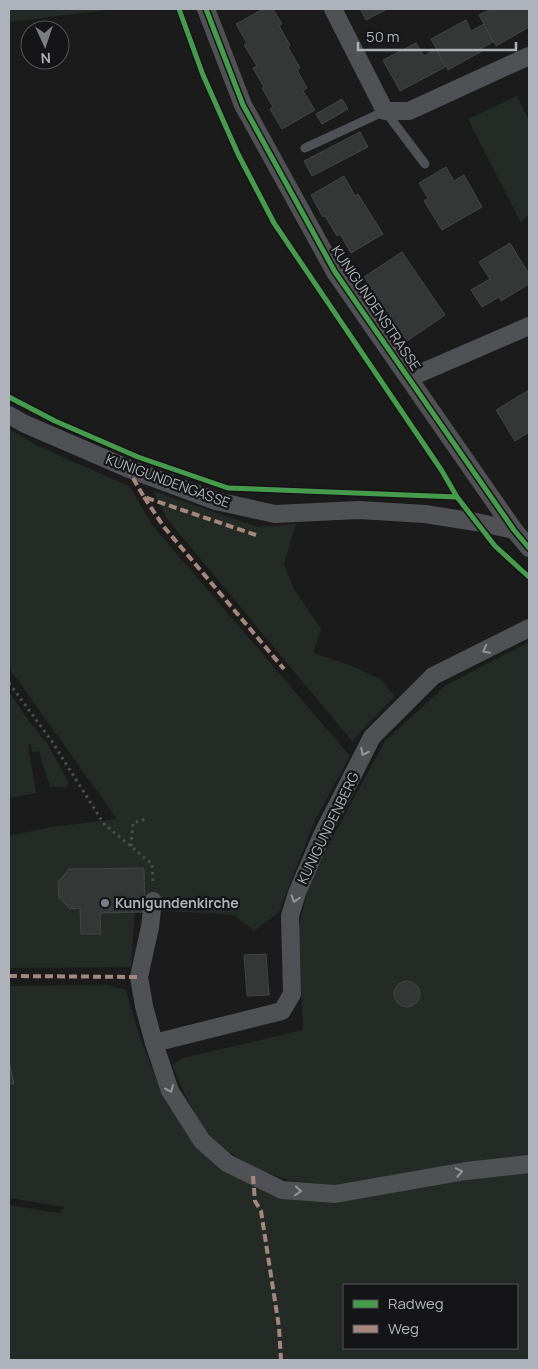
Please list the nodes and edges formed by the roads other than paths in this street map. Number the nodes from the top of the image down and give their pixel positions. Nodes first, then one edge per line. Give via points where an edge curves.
1 (206, 9) edge
2 (333, 9) edge
3 (529, 56) edge
4 (385, 111) junction
5 (305, 148) dead end
6 (425, 164) dead end
7 (529, 326) edge
8 (409, 378) junction
9 (9, 415) edge
10 (514, 530) junction
11 (529, 548) edge
12 (529, 628) edge
13 (154, 901) road end
14 (154, 1043) junction
15 (529, 1164) edge

1 - 8 street, KUNIGUNDENSTRASSE via 248,113 335,272
2 - 4 street
3 - 4 street via 409,111
4 - 5 lane
4 - 6 lane
7 - 8 street
8 - 10 street, KUNIGUNDENSTRASSE
9 - 10 street, KUNIGUNDENGASSE via 127,468 216,501 274,514 359,510 433,516
10 - 11 street, KUNIGUNDENSTRASSE
12 -> 14 street, KUNIGUNDENBERG via 432,676 372,737 297,892 290,916 292,994 282,1012
13 - 14 street via 139,977
14 -> 15 street via 170,1091 202,1141 227,1163 282,1190 335,1194 466,1171

